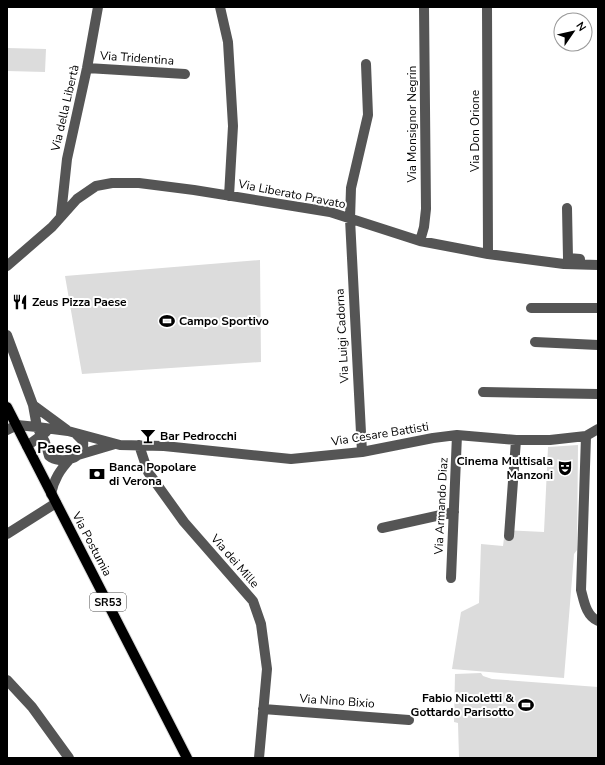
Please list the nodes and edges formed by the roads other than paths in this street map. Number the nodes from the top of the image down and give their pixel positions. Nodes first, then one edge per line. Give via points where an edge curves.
1 (98, 7) edge
2 (220, 7) edge
3 (424, 7) edge
4 (487, 7) edge
5 (366, 64) dead end
6 (87, 68) junction
7 (184, 74) dead end
8 (229, 196) junction
9 (567, 208) dead end
10 (61, 215) junction
11 (350, 219) junction
12 (420, 241) junction
13 (488, 254) junction
14 (598, 260) edge
15 (598, 265) edge
16 (7, 266) edge
17 (531, 308) dead end
18 (598, 308) edge
19 (7, 335) edge
20 (535, 342) dead end
21 (598, 345) edge
22 (483, 392) dead end
23 (598, 394) edge
24 (33, 405) junction
25 (7, 407) edge
26 (17, 425) junction
27 (598, 429) edge
28 (7, 430) edge
29 (71, 432) junction
30 (43, 433) junction
31 (457, 435) junction
32 (586, 436) junction
33 (516, 440) junction
34 (115, 444) junction
35 (139, 445) junction
36 (27, 446) junction
37 (362, 452) junction
38 (74, 457) junction
39 (34, 458) junction
40 (57, 461) junction
41 (53, 498) junction
42 (454, 512) junction
43 (382, 528) dead end
44 (7, 534) edge
45 (509, 536) dead end
46 (451, 578) dead end
47 (598, 621) edge
48 (7, 680) edge
49 (264, 709) junction
50 (409, 720) dead end
51 (68, 758) edge
52 (188, 758) edge
53 (260, 758) edge

1 - 6 street, Via della Libertà
2 - 8 street via 228,42 233,126
3 - 12 street, Via Monsignor Negrin via 426,209
4 - 13 street, Via Don Orione
5 - 11 street, Via Luigi Cadorna via 368,115 351,188
6 - 7 street, Via Tridentina
6 - 10 street, Via della Libertà via 67,159
8 - 10 street, Via Liberato Pravato via 139,183 112,183 96,186 77,198
8 - 11 street, Via Liberato Pravato via 330,212
9 - 14 street via 568,258
10 - 16 street, Via Liberato Pravato via 52,227
11 - 12 street, Via Liberato Pravato
11 - 37 street, Via Luigi Cadorna
12 - 13 street, Via Liberato Pravato
13 - 15 street, Via Liberato Pravato via 564,264
17 - 18 street
19 - 24 street
20 - 21 street
22 - 23 street
24 - 29 street
24 - 30 street
25 - 26 main road, Via Postumia / SR53
26 - 28 street
26 - 30 street
26 - 36 main road, Via Postumia / SR53
27 - 32 street, Via Cesare Battisti
29 - 30 street
29 - 34 street
29 - 38 street via 83,441 84,449
30 - 36 street
30 - 40 street via 49,456
31 - 33 street, Via Cesare Battisti
31 - 37 street, Via Cesare Battisti
31 - 42 street, Via Armando Diaz
32 - 33 street, Via Cesare Battisti
32 - 47 street via 581,590 585,607
33 - 45 street
34 - 35 street, Via Cesare Battisti
34 - 38 street
35 - 37 street, Via Cesare Battisti via 291,460
35 - 49 street, Via dei Mille via 148,472 184,522 253,601 261,624 267,669
36 - 39 main road, Via Postumia / SR53
38 - 40 street
38 - 41 street via 53,482
39 - 40 street
39 - 41 main road, Via Postumia / SR53
41 - 44 street
41 - 52 main road, Via Postumia / SR53
42 - 43 street
42 - 46 street, Via Armando Diaz
48 - 51 street via 32,707
49 - 50 street, Via Nino Bixio
49 - 53 street, Via dei Mille

